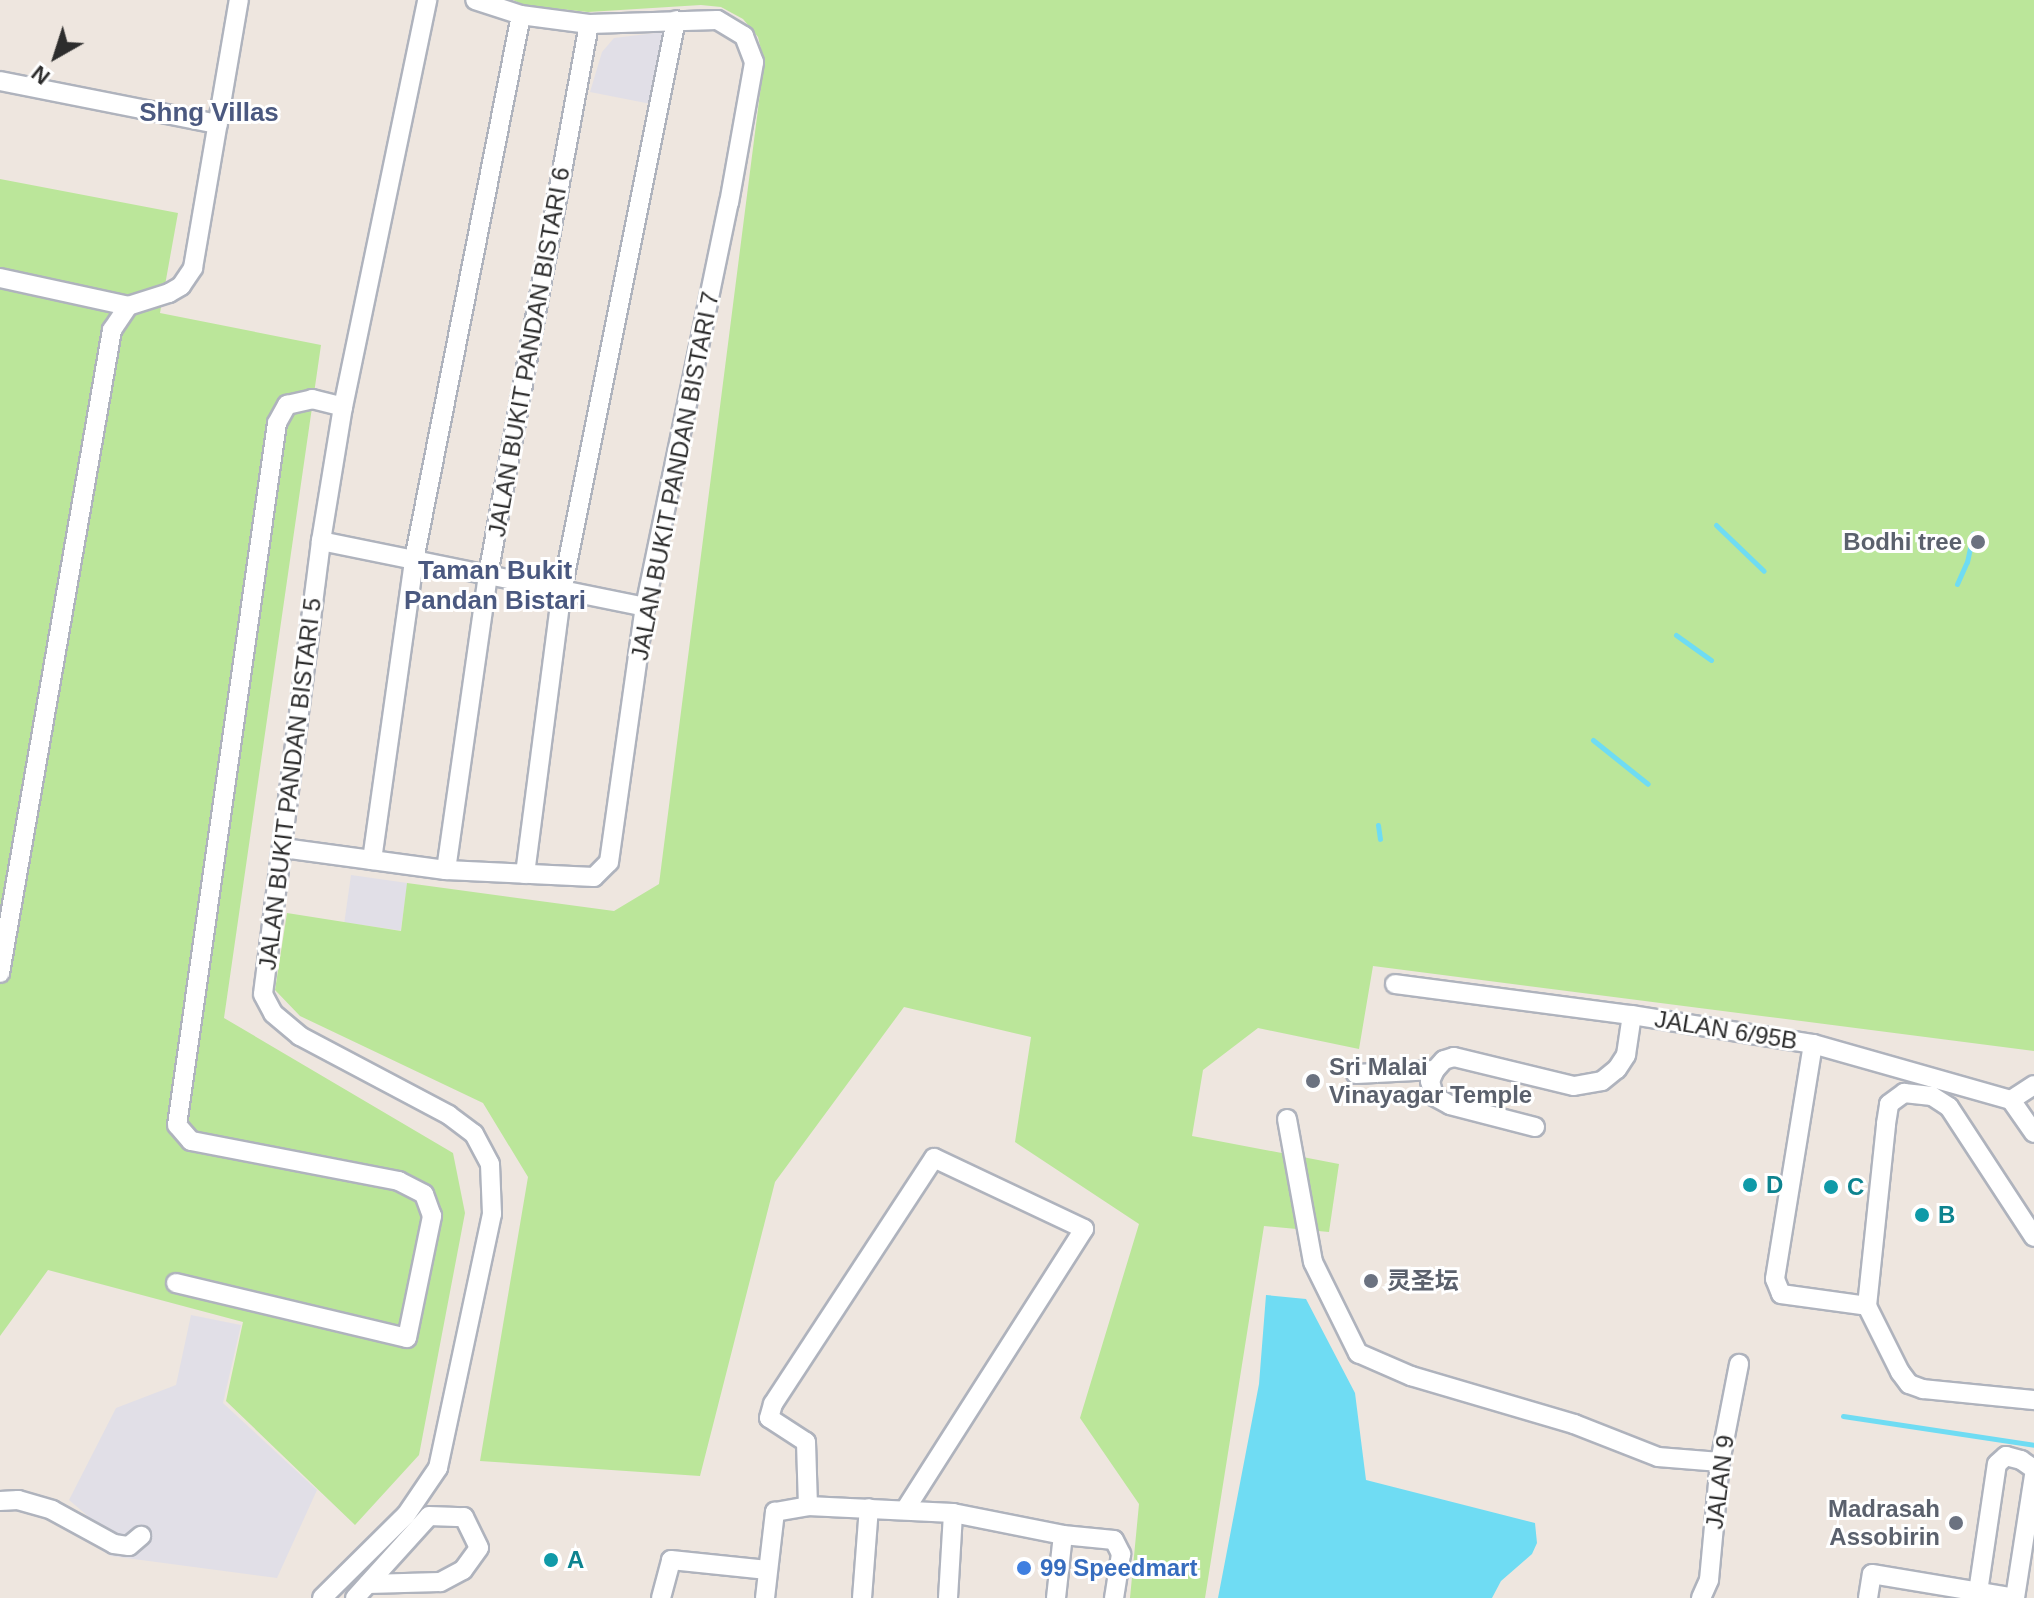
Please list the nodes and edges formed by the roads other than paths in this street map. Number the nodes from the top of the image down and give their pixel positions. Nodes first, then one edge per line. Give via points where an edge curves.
1 (239, 0) edge
2 (427, 0) edge
3 (475, 0) edge
4 (521, 15) junction
5 (676, 20) junction
6 (589, 24) junction
7 (0, 81) edge
8 (218, 124) junction
9 (0, 278) edge
10 (128, 306) junction
11 (343, 407) junction
12 (321, 541) junction
13 (414, 560) junction
14 (488, 575) junction
15 (562, 590) junction
16 (645, 607) junction
17 (283, 848) junction
18 (372, 860) junction
19 (446, 870) junction
20 (525, 874) junction
21 (0, 973) edge
22 (1395, 984) dead end
23 (1632, 1015) junction
24 (1813, 1044) junction
25 (1435, 1070) junction
26 (1356, 1074) dead end
27 (2034, 1085) edge
28 (2011, 1100) junction
29 (1287, 1119) dead end
30 (1535, 1127) dead end
31 (2034, 1133) edge
32 (2034, 1237) edge
33 (176, 1283) dead end
34 (1867, 1306) junction
35 (1739, 1364) dead end
36 (2034, 1400) edge
37 (1720, 1462) junction
38 (2034, 1472) edge
39 (0, 1501) edge
40 (808, 1506) junction
41 (869, 1508) junction
42 (906, 1508) junction
43 (953, 1513) junction
44 (1063, 1535) junction
45 (141, 1536) dead end
46 (767, 1570) junction
47 (361, 1591) edge
48 (1978, 1592) junction
49 (322, 1598) edge
50 (661, 1598) edge
51 (765, 1598) edge
52 (862, 1598) edge
53 (948, 1598) edge
54 (1056, 1598) edge
55 (1114, 1598) edge
56 (1701, 1598) edge
57 (1868, 1598) edge
58 (2015, 1598) edge

1 - 8 street
2 - 11 street, JALAN BUKIT PANDAN BISTARI 5
3 - 4 street, JALAN BUKIT PANDAN BISTARI 7
4 - 6 street, JALAN BUKIT PANDAN BISTARI 7
4 - 13 street
5 - 6 street, JALAN BUKIT PANDAN BISTARI 7
5 - 15 street
5 - 16 street, JALAN BUKIT PANDAN BISTARI 7 via 727,23 744,36 754,62
6 - 14 street, JALAN BUKIT PANDAN BISTARI 6
7 - 8 street
8 - 10 street via 193,268 181,286
9 - 10 street
10 - 21 street via 112,330
11 - 12 street, JALAN BUKIT PANDAN BISTARI 5
11 - 33 street via 312,399 287,405 277,423 177,1125 191,1141 399,1181 424,1194 432,1216 407,1338
12 - 13 street
12 - 17 street, JALAN BUKIT PANDAN BISTARI 5
13 - 14 street
13 - 18 street
14 - 15 street
14 - 19 street, JALAN BUKIT PANDAN BISTARI 6
15 - 16 street
15 - 20 street
16 - 20 street, JALAN BUKIT PANDAN BISTARI 7 via 609,862 594,877
17 - 18 street, JALAN BUKIT PANDAN BISTARI 7
17 - 49 street, JALAN BUKIT PANDAN BISTARI 5 via 264,983 267,1004 300,1036 462,1123 484,1148 493,1188 438,1468 406,1515
18 - 19 street, JALAN BUKIT PANDAN BISTARI 7
19 - 20 street, JALAN BUKIT PANDAN BISTARI 7
22 - 23 street, JALAN 6/95B
23 - 24 street, JALAN 6/95B
23 - 25 street via 1626,1055 1602,1081 1574,1086 1454,1057
24 - 28 street, JALAN 6/95B
24 - 34 street via 1775,1279 1781,1294
25 - 26 street
25 - 30 street via 1430,1081 1434,1096
27 - 28 street
28 - 31 street
29 - 37 street via 1313,1262 1358,1353 1411,1376 1574,1424 1658,1457
32 - 34 street via 1949,1107 1932,1096 1904,1093 1889,1104
34 - 36 street via 1909,1384
35 - 37 street, JALAN 9
37 - 56 street, JALAN 9 via 1709,1580
38 - 48 street via 2006,1456 1997,1464
38 - 58 street
39 - 45 street via 18,1500 52,1510 114,1544 129,1546
40 - 41 street
40 - 42 street via 806,1442 769,1418 773,1404 934,1158 1084,1229
40 - 46 street via 775,1512
41 - 42 street
41 - 52 street
42 - 43 street
43 - 44 street
43 - 53 street
44 - 54 street
44 - 55 street via 1114,1540 1121,1554
46 - 50 street via 671,1560
46 - 51 street
47 - 47 street via 429,1516 464,1517 479,1548 463,1570 440,1582
48 - 57 street via 1872,1574
48 - 58 street

